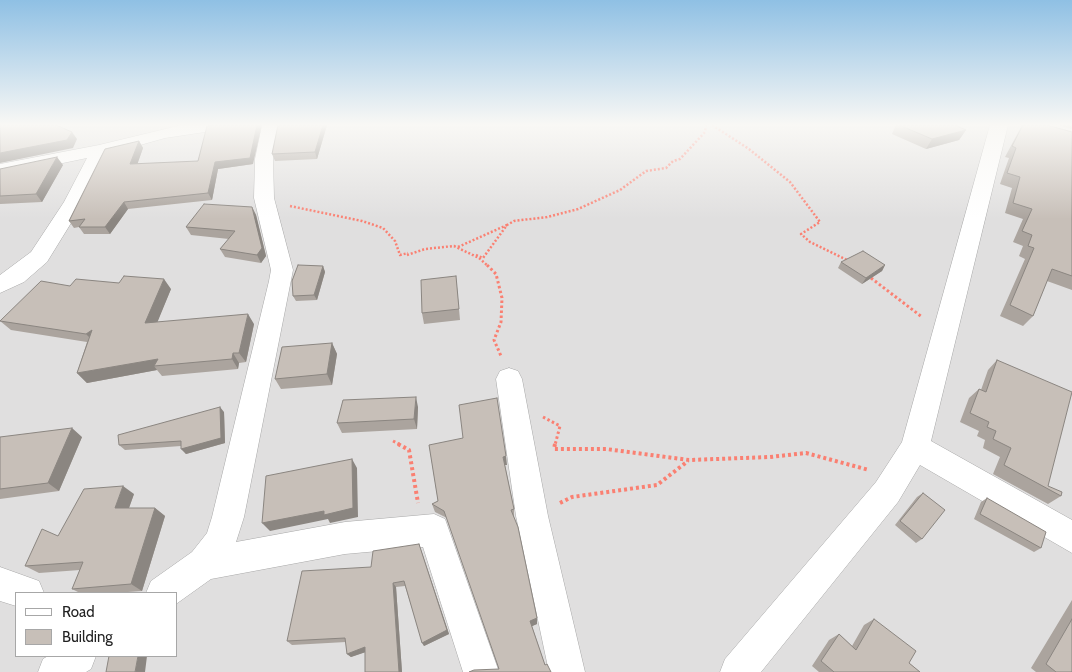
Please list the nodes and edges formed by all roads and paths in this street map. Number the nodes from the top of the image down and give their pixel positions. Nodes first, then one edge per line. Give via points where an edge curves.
1 (69, 156) edge
2 (98, 156) edge
3 (265, 156) edge
4 (682, 156) edge
5 (758, 156) edge
6 (991, 156) edge
7 (0, 170) edge
8 (264, 198) junction
9 (507, 225) junction
10 (457, 248) junction
11 (407, 255) dead end
12 (850, 262) edge
13 (871, 278) edge
14 (0, 285) edge
15 (946, 326) junction
16 (509, 379) joint
17 (539, 416) dead end
18 (393, 441) dead end
19 (915, 447) junction
20 (689, 460) junction
21 (896, 478) junction
22 (532, 516) junction
23 (434, 530) junction
24 (1072, 537) edge
25 (204, 564) junction
26 (0, 584) edge
27 (24, 592) edge
28 (164, 592) edge
29 (77, 657) edge
30 (56, 672) edge
31 (482, 672) edge
32 (567, 672) edge
33 (738, 672) edge

1 - 7 street
2 - 14 street via 74,202 39,257
3 - 8 street
4 - 9 path via 666,168 646,171 620,190 578,209
5 - 12 path via 790,182 820,222 801,234
6 - 15 street
8 - 10 path via 383,228 400,255 425,248
8 - 25 street via 282,270 281,281 228,517 220,542
9 - 10 path
9 - 10 path via 483,258
11 - 16 path via 454,246 479,258 496,274 502,298 501,322 494,340
13 - 15 path via 916,313
15 - 19 street
16 - 22 street
17 - 20 path via 560,426 554,449 606,449
18 - 23 path via 409,450 420,515
19 - 21 street
19 - 24 street
20 - 21 path via 806,453
20 - 22 path via 656,485 572,497
21 - 33 street via 888,492
22 - 32 street
23 - 25 street via 345,538
23 - 31 street
25 - 28 street
26 - 27 street
29 - 30 street

